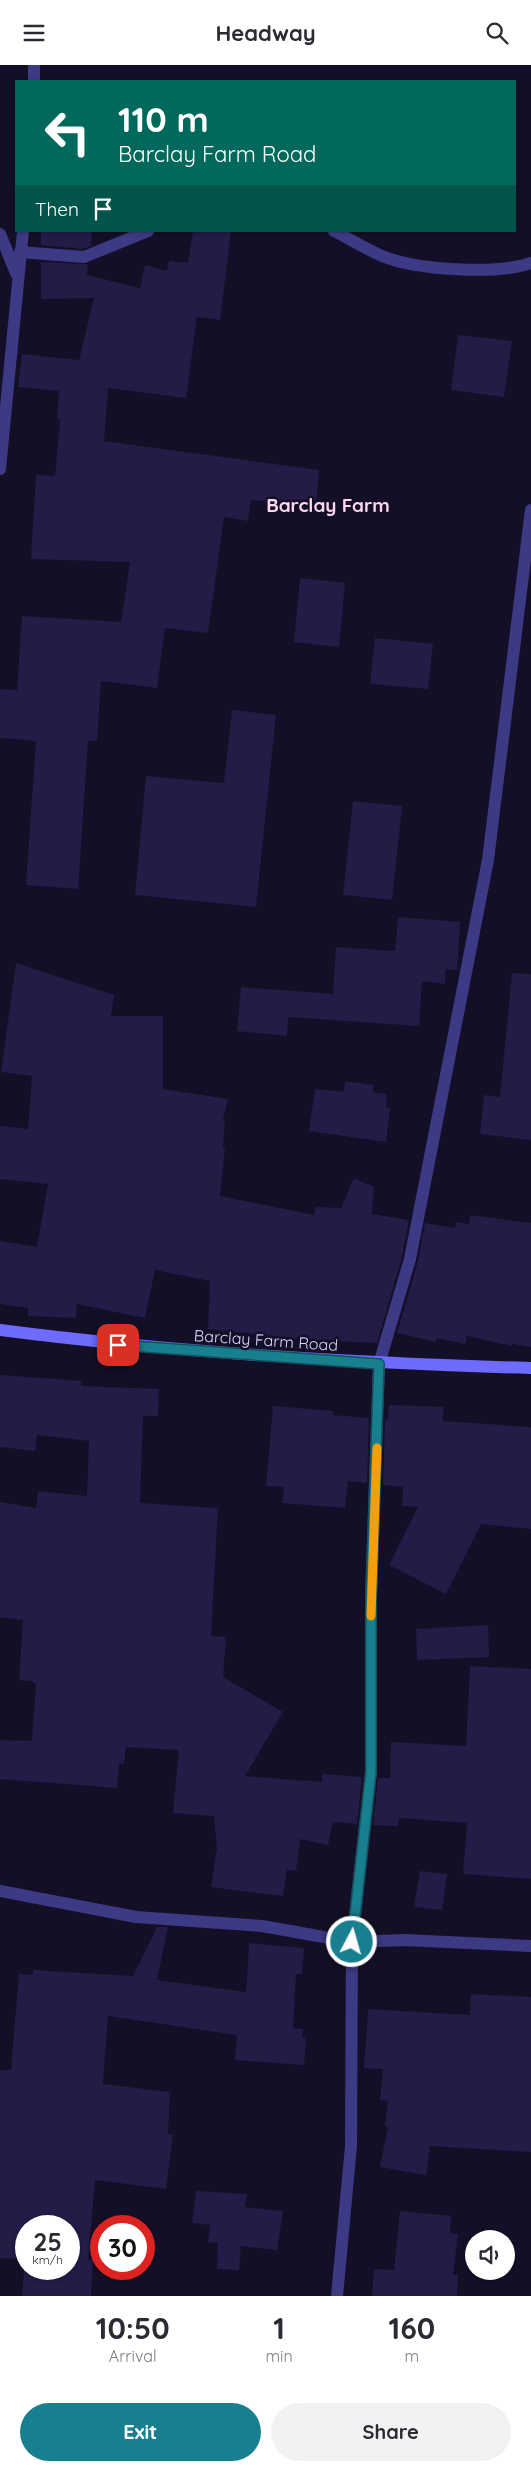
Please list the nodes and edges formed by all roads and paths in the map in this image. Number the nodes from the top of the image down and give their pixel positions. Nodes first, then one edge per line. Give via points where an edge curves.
1 (34, 65) edge
2 (34, 80) edge
3 (23, 232) edge
4 (146, 232) edge
5 (336, 232) edge
6 (0, 233) edge
7 (20, 252) junction
8 (531, 263) edge
9 (17, 275) junction
10 (0, 469) edge
11 (531, 510) edge
12 (0, 1330) edge
13 (379, 1364) junction
14 (531, 1368) edge
15 (0, 1891) edge
16 (352, 1942) junction
17 (531, 1946) edge
18 (337, 2296) edge

1 - 2 street
3 - 7 street
4 - 7 street via 84,257
5 - 8 street via 383,257 443,269 517,268
6 - 9 street
7 - 9 street
9 - 10 street
11 - 13 street via 488,860 410,1259
12 - 13 street, Barclay Farm Road via 118,1345
13 - 14 street, Barclay Farm Road
13 - 16 street via 371,1597 371,1772
15 - 16 street via 136,1917 262,1926
16 - 17 street via 405,1940
16 - 18 street via 350,2146

